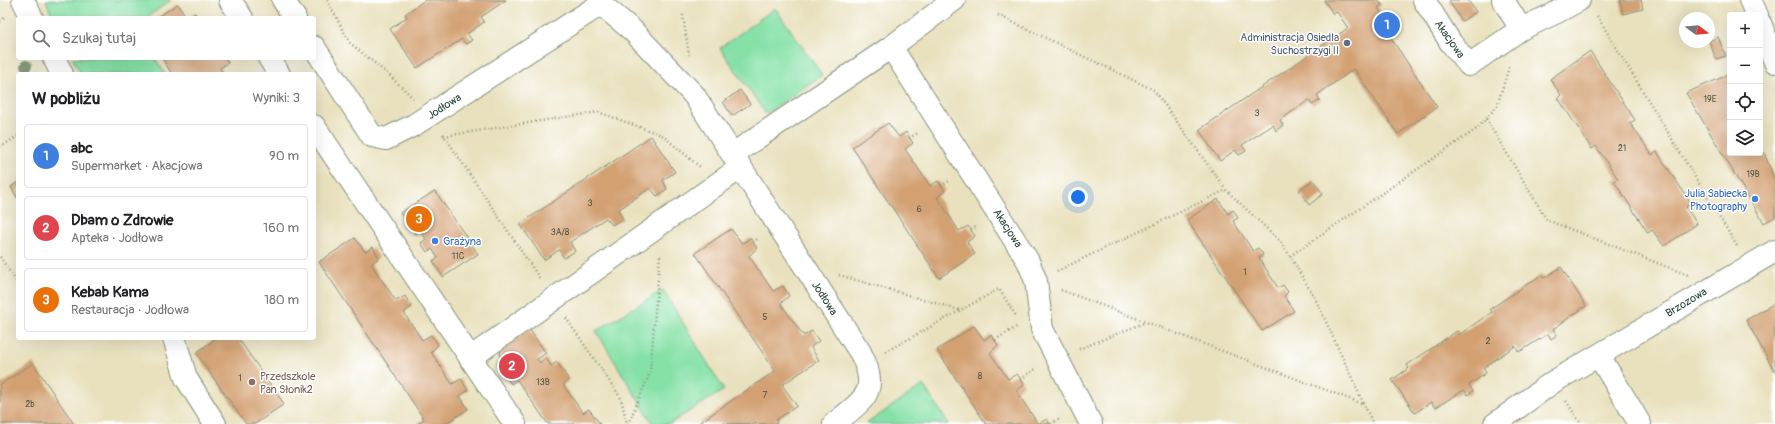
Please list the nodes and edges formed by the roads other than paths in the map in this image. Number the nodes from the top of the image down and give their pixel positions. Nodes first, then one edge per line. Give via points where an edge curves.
1 (23, 0) edge
2 (230, 0) edge
3 (283, 0) edge
4 (954, 0) edge
5 (1424, 0) edge
6 (1503, 0) edge
7 (1579, 0) edge
8 (1750, 0) edge
9 (604, 2) edge
10 (1756, 12) edge
11 (31, 16) edge
12 (241, 16) edge
13 (294, 16) edge
14 (1521, 29) junction
15 (1763, 31) edge
16 (891, 47) junction
17 (316, 51) edge
18 (55, 60) edge
19 (270, 60) edge
20 (1775, 62) edge
21 (61, 72) edge
22 (279, 72) edge
23 (316, 129) edge
24 (736, 161) junction
25 (1775, 251) edge
26 (175, 340) edge
27 (1599, 356) junction
28 (470, 358) junction
29 (215, 424) edge
30 (515, 424) edge
31 (834, 424) edge
32 (1091, 424) edge
33 (1496, 424) edge
34 (1640, 424) edge

1 - 11 street
2 - 12 street
3 - 13 street
4 - 16 street
5 - 14 street, Akacjowa via 1468,65
6 - 14 street
7 - 14 street, Akacjowa
8 - 10 street
9 - 17 street, Jodłowa via 430,115 386,139 372,136
9 - 24 street, Jodłowa via 694,95
15 - 20 street
16 - 24 street
16 - 32 street, Akacjowa via 1028,261 1036,281 1048,362
18 - 21 street
19 - 22 street
23 - 28 street
24 - 28 street via 662,224
24 - 31 street, Jodłowa via 867,365 870,384 866,394
25 - 27 street, Brzozowa
26 - 29 street via 186,378
27 - 33 street, Brzozowa via 1553,382
27 - 34 street
28 - 30 street

